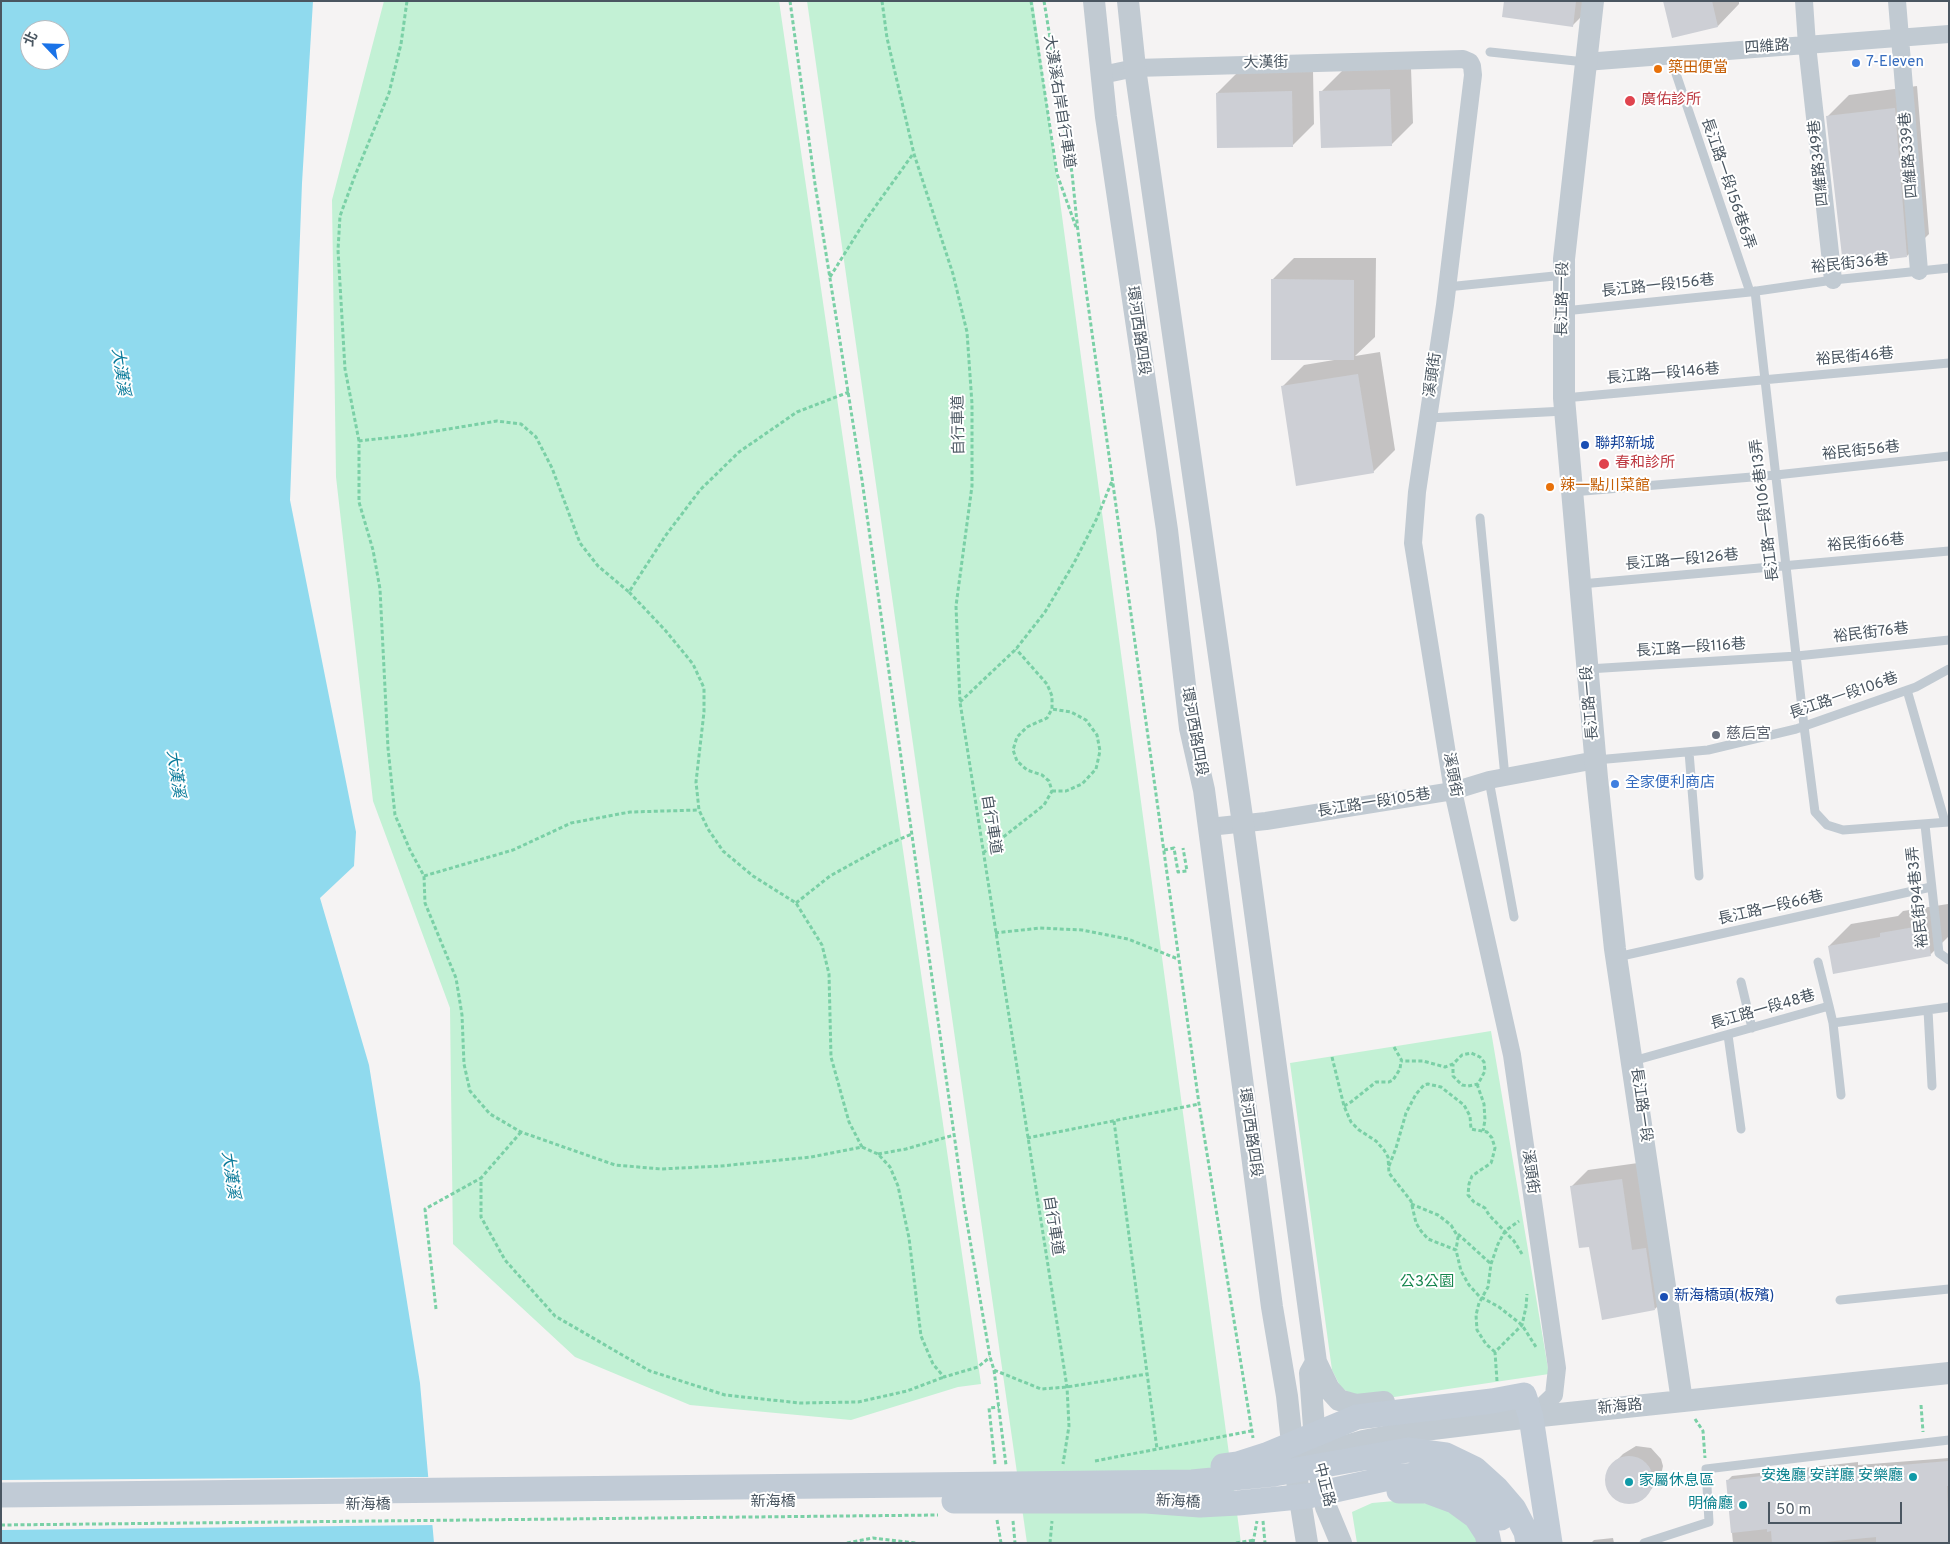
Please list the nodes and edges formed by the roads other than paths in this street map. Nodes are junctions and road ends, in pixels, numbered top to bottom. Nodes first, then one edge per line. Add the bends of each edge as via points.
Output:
1 (1094, 1) edge
2 (1128, 1) edge
3 (1593, 1) edge
4 (1804, 1) edge
5 (1897, 1) edge
6 (1949, 34) edge
7 (1900, 38) junction
8 (1807, 45) junction
9 (1490, 52) dead end
10 (1670, 56) junction
11 (1585, 62) junction
12 (1135, 68) junction
13 (1102, 75) junction
14 (1467, 120) joint
15 (1949, 268) edge
16 (1919, 271) junction
17 (1564, 275) junction
18 (1833, 280) junction
19 (1447, 287) junction
20 (1752, 291) junction
21 (1564, 311) junction
22 (1949, 363) edge
23 (1764, 380) junction
24 (1564, 404) junction
25 (1428, 418) junction
26 (1949, 456) edge
27 (1776, 475) junction
28 (1572, 492) junction
29 (1480, 518) dead end
30 (1949, 551) edge
31 (1786, 565) junction
32 (1580, 584) junction
33 (1949, 640) edge
34 (1797, 656) junction
35 (1588, 669) junction
36 (1949, 669) edge
37 (1907, 690) junction
38 (1804, 726) junction
39 (1689, 752) junction
40 (1596, 760) junction
41 (1497, 778) junction
42 (1453, 791) junction
43 (1947, 822) edge
44 (1243, 824) junction
45 (1925, 825) junction
46 (1208, 827) junction
47 (1699, 876) dead end
48 (1931, 887) junction
49 (1514, 917) dead end
50 (1616, 957) junction
51 (1949, 960) edge
52 (1818, 962) dead end
53 (1741, 982) dead end
54 (1828, 1006) junction
55 (1949, 1007) edge
56 (1928, 1010) junction
57 (1833, 1023) junction
58 (1752, 1028) junction
59 (1728, 1035) junction
60 (1633, 1061) junction
61 (1932, 1086) dead end
62 (1841, 1095) dead end
63 (1741, 1129) dead end
64 (1949, 1289) edge
65 (1840, 1300) dead end
66 (1316, 1362) junction
67 (1949, 1373) edge
68 (1682, 1401) junction
69 (1528, 1406) junction
70 (1949, 1440) edge
71 (1316, 1455) junction
72 (1294, 1462) junction
73 (1143, 1481) junction
74 (1, 1495) edge
75 (1326, 1507) junction
76 (1, 1509) edge
77 (1307, 1543) edge
78 (1341, 1543) edge
79 (1489, 1543) edge
80 (1512, 1543) edge
81 (1528, 1543) edge
82 (1550, 1543) edge
83 (1644, 1543) edge

1 - 13 street, 環河西路四段
2 - 12 street
3 - 11 street, 長江路一段
4 - 8 street, 四維路349巷
5 - 7 street, 四維路339巷
6 - 7 street, 四維路
7 - 8 street, 四維路
7 - 16 street, 四維路339巷
8 - 10 street, 四維路
8 - 18 street, 四維路349巷
9 - 11 lane
10 - 11 street, 四維路
10 - 20 lane, 長江路一段156巷6弄
11 - 17 street, 長江路一段
12 - 13 street, 大漢街
12 - 14 street, 大漢街 via 1463,59 1470,62 1473,76
12 - 44 street
13 - 46 street, 環河西路四段 via 1166,530 1190,728 1204,790
14 - 19 street, 溪頭街
15 - 16 lane, 裕民街36巷
16 - 18 lane, 裕民街36巷
17 - 19 lane
17 - 21 street, 長江路一段
18 - 20 lane, 裕民街36巷
19 - 25 street, 溪頭街
20 - 21 lane, 長江路一段156巷
20 - 23 lane, 長江路一段106巷13弄
21 - 24 street, 長江路一段
22 - 23 lane, 裕民街46巷
23 - 24 lane, 長江路一段146巷
23 - 27 lane, 長江路一段106巷13弄
24 - 25 lane, 長江路一段146巷
24 - 28 street, 長江路一段
25 - 42 street, 溪頭街 via 1417,492 1414,543
26 - 27 lane, 裕民街56巷
27 - 28 lane, 裕民街56巷
27 - 31 lane, 長江路一段106巷13弄
28 - 32 street, 長江路一段
29 - 41 lane
30 - 31 lane, 裕民街66巷
31 - 32 lane, 長江路一段126巷
31 - 34 lane, 長江路一段106巷13弄
32 - 35 street, 長江路一段
33 - 34 lane, 裕民街76巷
34 - 35 lane, 長江路一段116巷
34 - 38 lane, 長江路一段106巷13弄
35 - 40 street, 長江路一段
36 - 37 lane, 長江路一段106巷
37 - 38 lane, 長江路一段106巷
37 - 43 lane
38 - 39 lane, 長江路一段106巷
38 - 45 lane, 長江路一段106巷13弄 via 1815,812 1827,825 1843,830
39 - 40 lane, 長江路一段106巷
39 - 47 lane
40 - 41 street, 長江路一段105巷
40 - 50 street, 長江路一段
41 - 42 street, 長江路一段105巷
41 - 49 lane
42 - 44 street, 長江路一段105巷
42 - 69 street, 溪頭街 via 1512,1055 1558,1368 1554,1395
43 - 45 lane, 長江路一段106巷13弄
44 - 46 street, 長江路一段105巷
44 - 66 street
45 - 48 lane, 裕民街94巷3弄
46 - 72 street, 環河西路四段
48 - 50 lane, 長江路一段66巷
48 - 51 lane, 裕民街94巷3弄 via 1939,953
50 - 60 street, 長江路一段
52 - 54 lane
53 - 58 lane
54 - 57 lane, 長江路一段48巷
54 - 58 lane, 長江路一段48巷
55 - 56 lane
56 - 57 lane
56 - 61 lane
57 - 62 lane, 長江路一段48巷
58 - 59 lane, 長江路一段48巷
59 - 60 lane, 長江路一段48巷
59 - 63 lane
60 - 68 street, 長江路一段
64 - 65 lane
66 - 69 street via 1329,1389 1339,1400 1356,1405 1508,1386
66 - 71 street via 1310,1373
67 - 68 street, 新海路
68 - 69 street, 新海路
69 - 71 street, 新海路 via 1363,1441
69 - 73 main road via 1494,1391 1357,1417 1238,1464
69 - 82 main road
70 - 83 lane via 1706,1469 1709,1522
71 - 72 street, 新海路
71 - 75 street, 中正路
72 - 77 street, 環河西路四段
73 - 74 main road, 新海橋
73 - 81 main road, 新海橋 via 1233,1479 1408,1450 1446,1455 1475,1469 1496,1488 1514,1509
75 - 78 street, 中正路
75 - 79 main road via 1397,1492 1427,1491 1454,1501 1476,1517
76 - 80 main road, 新海橋 via 1052,1501 1146,1501 1200,1505 1308,1496 1389,1478 1424,1474 1455,1482 1479,1495 1503,1522

